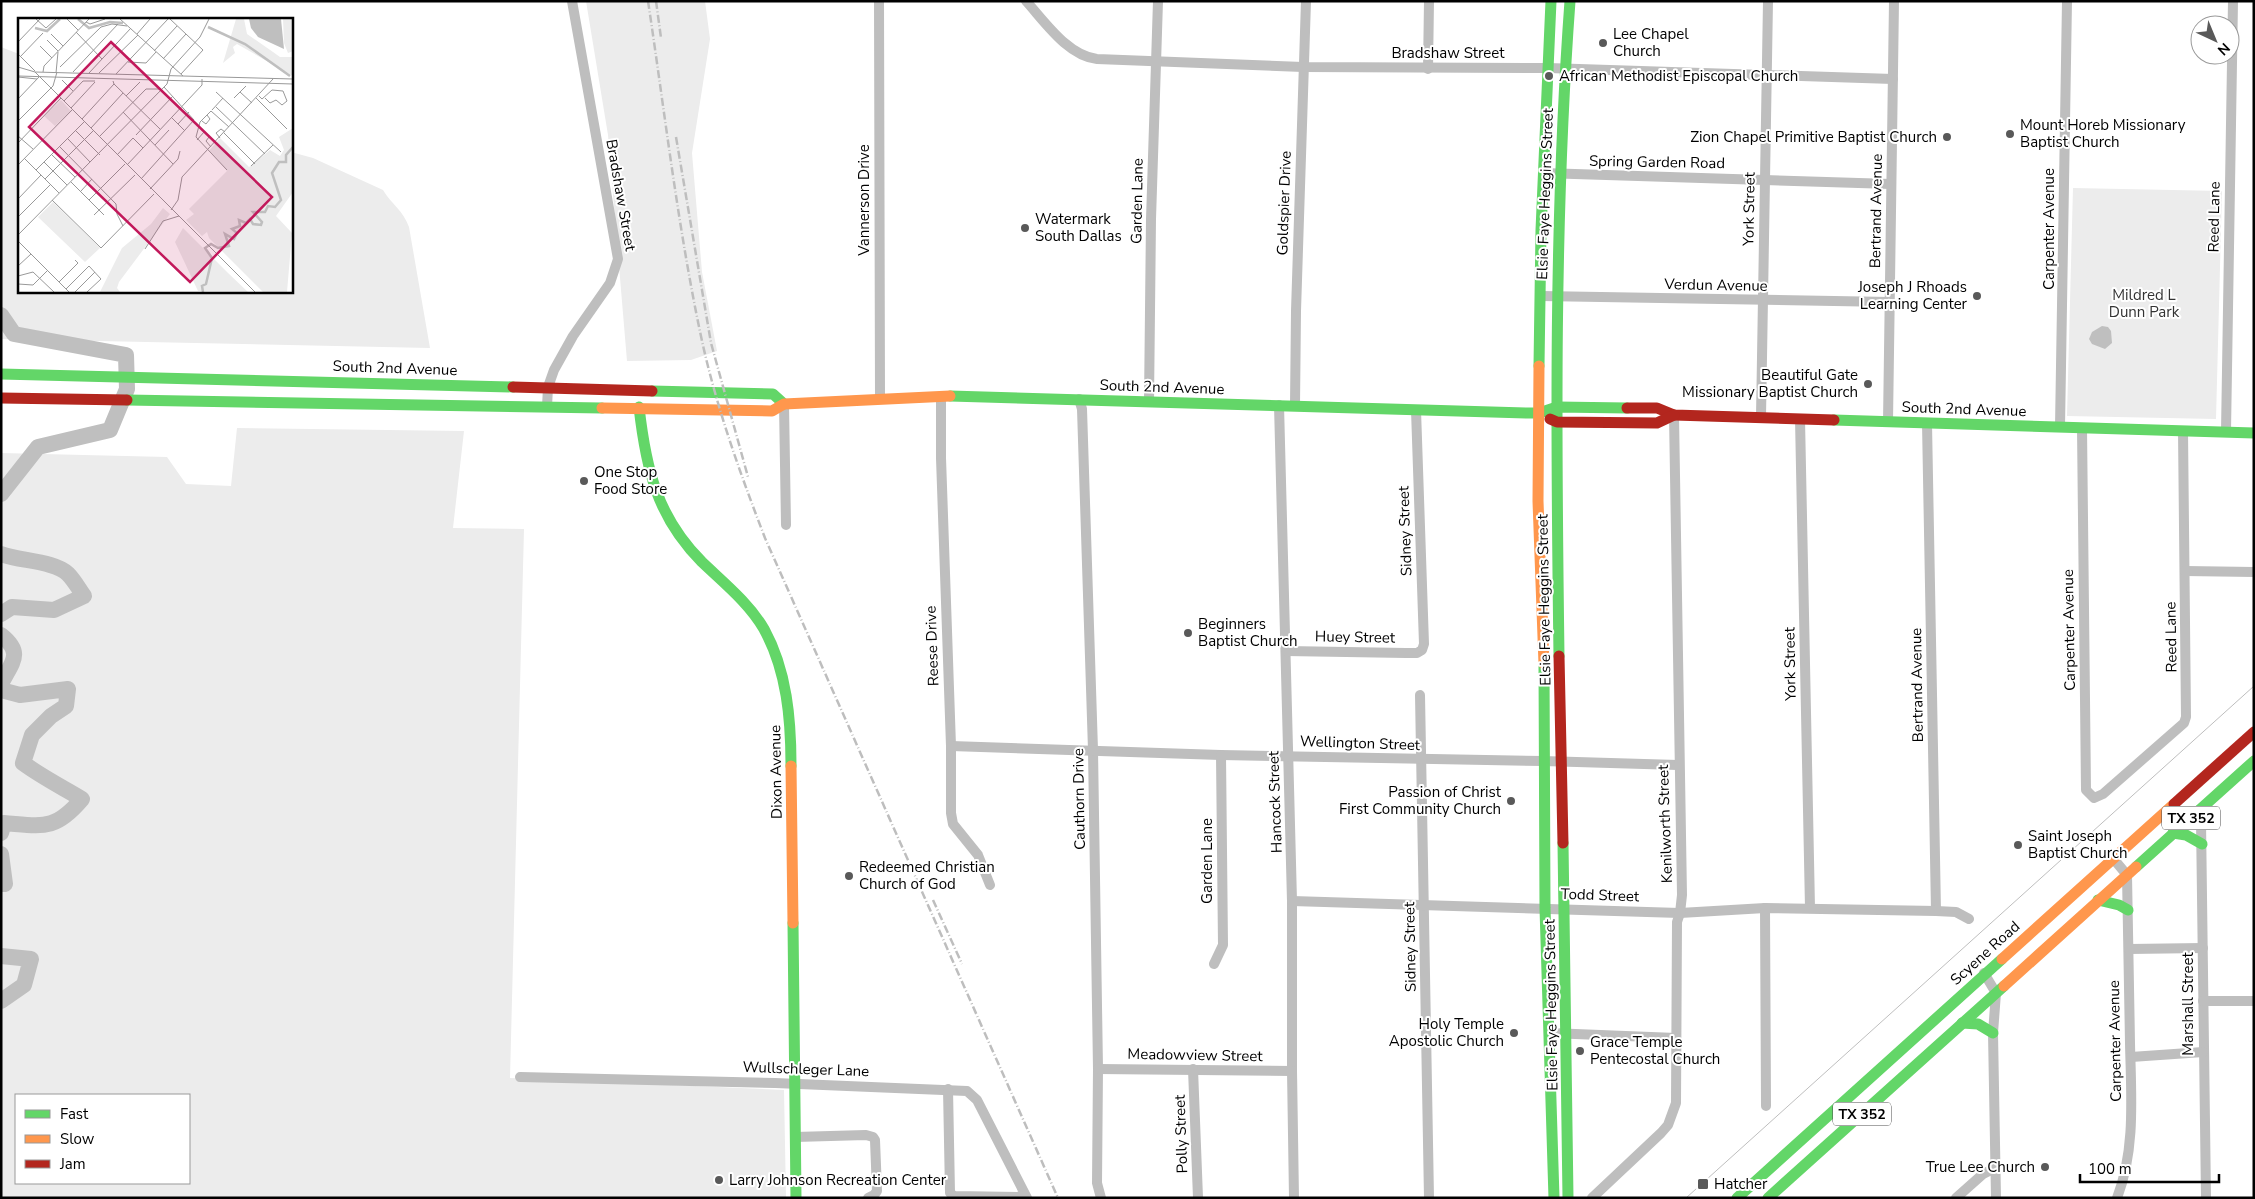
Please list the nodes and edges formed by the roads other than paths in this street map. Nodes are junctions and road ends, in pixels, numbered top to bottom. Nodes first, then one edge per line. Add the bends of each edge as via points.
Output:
1 (572, 1) edge
2 (879, 1) edge
3 (1026, 1) edge
4 (1158, 1) edge
5 (1306, 1) edge
6 (1429, 1) edge
7 (1551, 1) edge
8 (1570, 1) edge
9 (1768, 1) edge
10 (1894, 1) edge
11 (2067, 1) edge
12 (2233, 1) edge
13 (1156, 60) junction
14 (1303, 67) junction
15 (1548, 68) junction
16 (1428, 69) junction
17 (1564, 69) junction
18 (1767, 77) junction
19 (1892, 79) junction
20 (1543, 173) junction
21 (1558, 174) junction
22 (1765, 180) junction
23 (1891, 184) junction
24 (1541, 296) junction
25 (1556, 296) junction
26 (1762, 301) junction
27 (1890, 302) junction
28 (1, 374) edge
29 (217, 378) junction
30 (548, 388) junction
31 (639, 391) junction
32 (941, 396) junction
33 (1, 398) edge
34 (880, 398) junction
35 (1079, 399) junction
36 (216, 402) junction
37 (1149, 402) junction
38 (784, 404) junction
39 (1279, 405) junction
40 (1295, 405) junction
41 (547, 407) junction
42 (640, 407) junction
43 (1557, 407) junction
44 (1416, 410) junction
45 (1539, 413) junction
46 (1674, 415) junction
47 (1761, 417) junction
48 (1800, 419) junction
49 (1557, 422) junction
50 (1888, 422) junction
51 (1927, 423) junction
52 (2060, 427) junction
53 (2082, 428) junction
54 (2183, 431) junction
55 (2226, 432) junction
56 (2254, 433) edge
57 (1557, 500) junction
58 (1538, 501) junction
59 (786, 525) dead end
60 (2185, 571) junction
61 (2254, 572) edge
62 (1422, 650) joint
63 (1286, 651) junction
64 (1420, 695) dead end
65 (2254, 732) edge
66 (951, 746) junction
67 (1093, 750) junction
68 (1221, 755) junction
69 (1288, 755) junction
70 (1421, 760) junction
71 (1543, 761) junction
72 (2254, 761) edge
73 (1561, 763) junction
74 (1678, 765) junction
75 (2094, 798) joint
76 (2199, 810) junction
77 (2173, 833) junction
78 (2202, 844) junction
79 (2112, 857) junction
80 (2127, 875) junction
81 (990, 885) dead end
82 (2098, 900) junction
83 (1292, 901) junction
84 (1424, 904) junction
85 (1545, 908) junction
86 (1765, 908) junction
87 (1810, 908) junction
88 (1564, 909) junction
89 (2128, 910) junction
90 (1936, 911) junction
91 (1680, 913) junction
92 (1969, 919) dead end
93 (2203, 948) junction
94 (2129, 949) junction
95 (1214, 964) dead end
96 (1984, 973) junction
97 (1996, 993) junction
98 (2203, 1001) junction
99 (2254, 1001) edge
100 (1962, 1023) junction
101 (1550, 1033) junction
102 (1993, 1033) junction
103 (1567, 1034) junction
104 (1676, 1038) junction
105 (2203, 1052) junction
106 (2131, 1057) junction
107 (1098, 1069) junction
108 (1193, 1070) junction
109 (1292, 1072) junction
110 (520, 1076) dead end
111 (794, 1084) junction
112 (948, 1089) junction
113 (1766, 1106) dead end
114 (795, 1137) junction
115 (1788, 1152) junction
116 (1995, 1168) junction
117 (1778, 1189) junction
118 (1027, 1197) edge
119 (796, 1198) edge
120 (868, 1198) edge
121 (1101, 1198) edge
122 (1198, 1198) edge
123 (1294, 1198) edge
124 (1428, 1198) edge
125 (1554, 1198) edge
126 (1568, 1198) edge
127 (1592, 1198) edge
128 (1737, 1198) edge
129 (1768, 1198) edge
130 (1956, 1198) edge
131 (1996, 1198) edge
132 (2117, 1198) edge
133 (2206, 1198) edge

1 - 30 street, Bradshaw Street via 618,258 610,283 573,336
2 - 34 street, Vannerson Drive
3 - 13 street, Bradshaw Street via 1069,46 1086,58
4 - 13 street, Garden Lane
5 - 14 street, Goldspier Drive
6 - 16 street
7 - 15 main road, Elsie Faye Heggins Street
8 - 17 main road, Elsie Faye Heggins Street
9 - 18 street, York Street
10 - 19 street, Bertrand Avenue
11 - 52 street, Carpenter Avenue
12 - 55 street, Reed Lane
13 - 14 street, Bradshaw Street
13 - 37 street, Garden Lane
14 - 16 street, Bradshaw Street
14 - 40 street, Goldspier Drive
15 - 16 street, Bradshaw Street
15 - 17 street, Bradshaw Street
15 - 20 main road, Elsie Faye Heggins Street
17 - 18 street, Bradshaw Street
17 - 21 main road, Elsie Faye Heggins Street
18 - 19 street, Bradshaw Street
18 - 22 street, York Street
19 - 23 street, Bertrand Avenue
20 - 21 street, Spring Garden Road
20 - 24 main road, Elsie Faye Heggins Street
21 - 22 street, Spring Garden Road
21 - 25 main road, Elsie Faye Heggins Street
22 - 23 street, Spring Garden Road
22 - 26 street, York Street
23 - 27 street, Bertrand Avenue
24 - 25 street, Verdun Avenue
24 - 45 main road, Elsie Faye Heggins Street
25 - 26 street, Verdun Avenue
25 - 43 main road, Elsie Faye Heggins Street
26 - 27 street, Verdun Avenue
26 - 47 street, York Street
27 - 50 street, Bertrand Avenue
28 - 29 main road, South 2nd Avenue
29 - 30 main road, South 2nd Avenue
29 - 36 main road
30 - 31 main road, South 2nd Avenue
30 - 41 street, Bradshaw Street
31 - 38 main road, South 2nd Avenue via 774,394
31 - 42 street, Dixon Avenue
32 - 34 main road, South 2nd Avenue
32 - 35 main road, South 2nd Avenue
32 - 66 street, Reese Drive
33 - 36 main road, South 2nd Avenue
34 - 38 main road, South 2nd Avenue
35 - 37 main road, South 2nd Avenue
35 - 67 street, Cauthorn Drive via 1082,410
36 - 41 main road, South 2nd Avenue
37 - 39 main road, South 2nd Avenue
38 - 42 main road, South 2nd Avenue via 772,411
38 - 59 street
39 - 40 main road, South 2nd Avenue
39 - 63 street, Hancock Street
40 - 44 main road, South 2nd Avenue
41 - 42 main road, South 2nd Avenue
42 - 111 main road, Dixon Avenue via 644,452 666,516 684,544 755,614 770,638 786,686 792,748
43 - 45 main road, South 2nd Avenue
43 - 46 main road, South 2nd Avenue via 1657,408
43 - 49 main road, Elsie Faye Heggins Street
44 - 45 main road, South 2nd Avenue
44 - 62 street, Sidney Street
45 - 49 main road, South 2nd Avenue
45 - 58 main road, Elsie Faye Heggins Street
46 - 47 main road, South 2nd Avenue
46 - 49 main road, South 2nd Avenue via 1657,423
46 - 74 street, Kenilworth Street
47 - 48 main road, South 2nd Avenue
48 - 50 main road, South 2nd Avenue
48 - 87 street, York Street
49 - 57 main road, Elsie Faye Heggins Street
50 - 51 main road, South 2nd Avenue
51 - 52 main road, South 2nd Avenue
51 - 90 street, Bertrand Avenue
52 - 53 main road, South 2nd Avenue
53 - 54 main road, South 2nd Avenue
53 - 75 street, Carpenter Avenue via 2086,790
54 - 55 main road, South 2nd Avenue
54 - 60 street, Reed Lane
55 - 56 main road, South 2nd Avenue
57 - 58 main road
57 - 73 main road, Elsie Faye Heggins Street
58 - 71 main road, Elsie Faye Heggins Street via 1544,665
60 - 61 street
60 - 75 street, Reed Lane via 2184,723 2103,794
62 - 63 street, Huey Street via 1417,653
63 - 69 street, Hancock Street
64 - 70 street, Sidney Street
65 - 79 main road, Scyene Road / TX 352
66 - 67 street, Wellington Street
66 - 81 street, Reese Drive via 951,813 954,824 978,855
67 - 68 street, Wellington Street
67 - 107 street, Cauthorn Drive
68 - 69 street, Wellington Street
68 - 95 street, Garden Lane via 1222,945
69 - 70 street, Wellington Street
69 - 83 street, Hancock Street
70 - 71 street, Wellington Street
70 - 84 street, Sidney Street
71 - 73 street, Wellington Street
71 - 85 main road, Elsie Faye Heggins Street
72 - 76 main road, TX 352
73 - 74 street, Wellington Street
73 - 88 main road, Elsie Faye Heggins Street
74 - 91 street, Kenilworth Street
76 - 77 main road, TX 352
76 - 78 street, Marshall Street
77 - 78 main road via 2186,835
77 - 80 main road, TX 352
78 - 93 street, Marshall Street
79 - 80 street
79 - 96 main road, Scyene Road / TX 352
80 - 82 main road, TX 352
80 - 89 street, Carpenter Avenue
82 - 89 main road
82 - 97 main road, TX 352
83 - 84 street, Todd Street
83 - 109 street, Hancock Street
84 - 85 street, Todd Street
84 - 124 street, Sidney Street
85 - 88 street, Todd Street
85 - 101 main road, Elsie Faye Heggins Street
86 - 87 street, Todd Street
86 - 91 street, Todd Street
86 - 113 street
87 - 90 street, Todd Street
88 - 91 street, Todd Street
88 - 103 main road, Elsie Faye Heggins Street
89 - 94 street, Carpenter Avenue
90 - 92 street via 1956,912
91 - 104 street, Kenilworth Street via 1676,922
93 - 94 street
93 - 98 street, Marshall Street
94 - 106 street, Carpenter Avenue
96 - 97 street
96 - 115 main road, Scyene Road / TX 352
97 - 100 main road, TX 352
97 - 102 street
98 - 99 street
98 - 105 street, Marshall Street
100 - 102 main road via 1978,1024
100 - 117 main road, TX 352
101 - 103 street
101 - 125 main road, Elsie Faye Heggins Street
102 - 116 street
103 - 104 street
103 - 126 main road, Elsie Faye Heggins Street
104 - 127 street, Kenilworth Street via 1676,1103 1668,1125
105 - 106 street
105 - 133 street, Marshall Street
106 - 132 street, Carpenter Avenue via 2131,1135 2127,1166
107 - 108 street, Meadowview Street
107 - 121 street, Cauthorn Drive via 1097,1183
108 - 109 street, Meadowview Street
108 - 122 street, Polly Street
109 - 123 street, Hancock Street
110 - 111 street, Wullschleger Lane
111 - 112 street, Wullschleger Lane
111 - 114 main road, Dixon Avenue
112 - 118 street, Wullschleger Lane via 967,1091 977,1100
112 - 118 street via 950,1193 954,1196
114 - 119 main road, Dixon Avenue
114 - 120 street via 873,1137 877,1191
115 - 117 main road via 1776,1174 1774,1182
115 - 128 main road, Scyene Road / TX 352
116 - 130 street via 1983,1174
116 - 131 street
117 - 129 main road, TX 352

